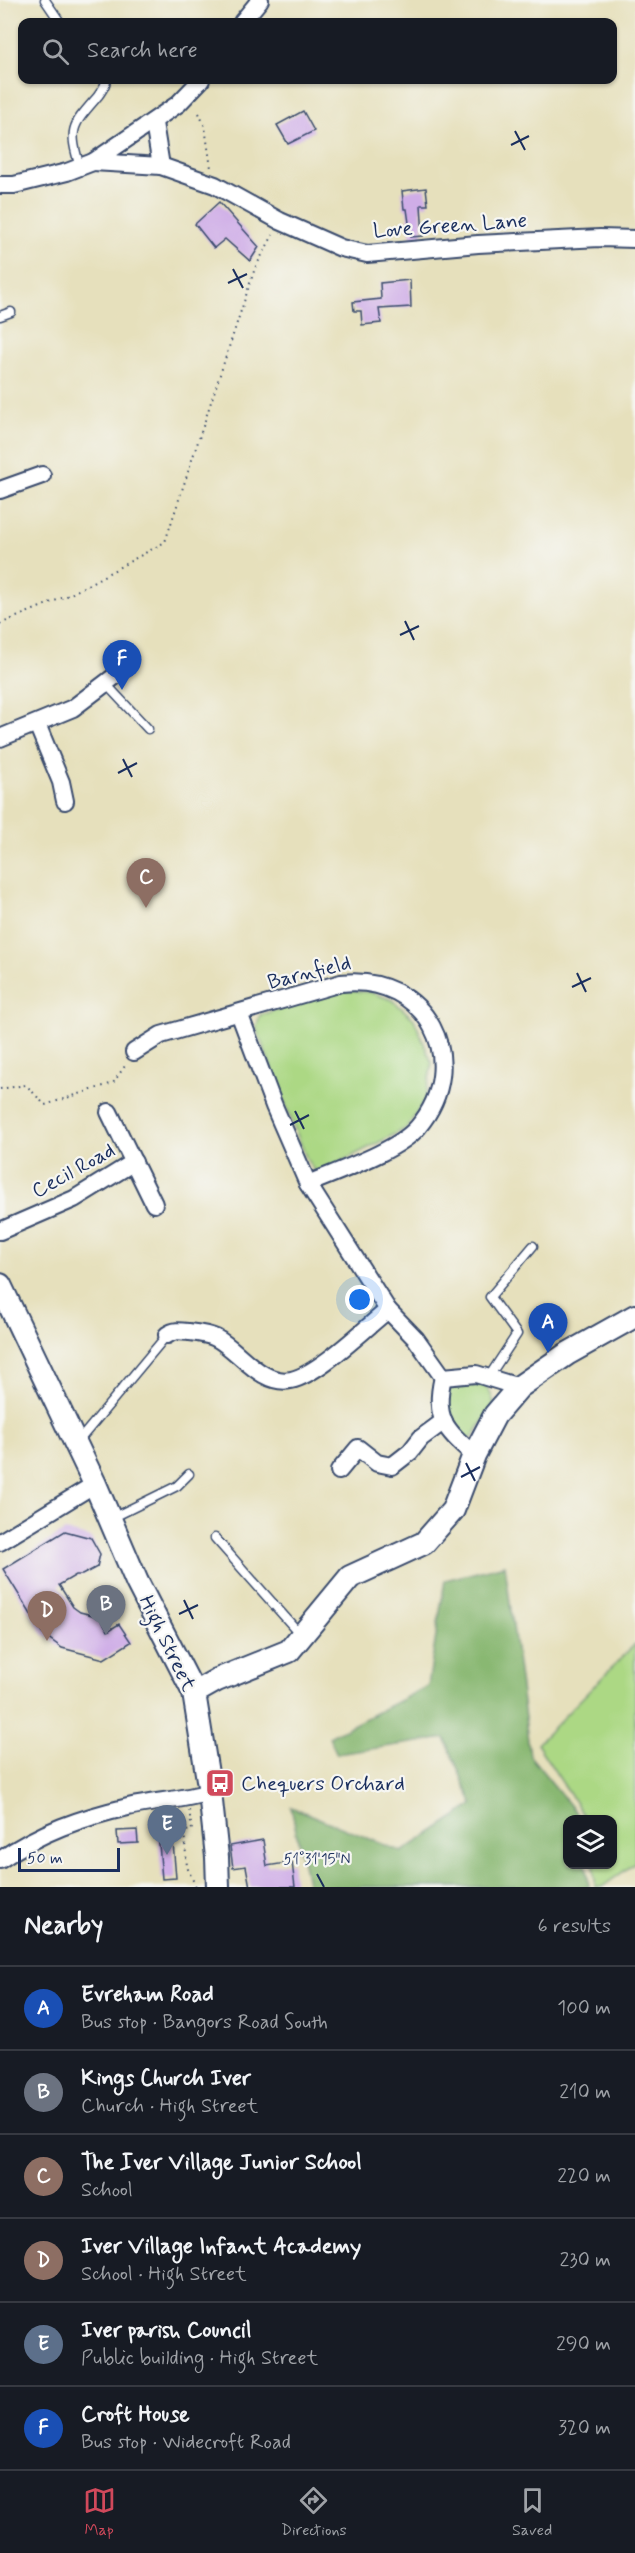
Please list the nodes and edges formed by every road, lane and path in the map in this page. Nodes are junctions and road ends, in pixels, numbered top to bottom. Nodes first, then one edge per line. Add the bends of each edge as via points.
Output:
1 (45, 0) edge
2 (260, 0) edge
3 (57, 18) edge
4 (245, 18) edge
5 (105, 84) edge
6 (197, 84) edge
7 (199, 113) dead end
8 (153, 123) junction
9 (87, 164) junction
10 (161, 166) junction
11 (0, 185) edge
12 (215, 185) junction
13 (280, 221) junction
14 (635, 239) edge
15 (11, 312) dead end
16 (0, 316) edge
17 (42, 475) dead end
18 (0, 490) edge
19 (0, 624) edge
20 (123, 670) dead end
21 (106, 684) junction
22 (37, 724) junction
23 (148, 729) dead end
24 (0, 738) edge
25 (65, 801) dead end
26 (239, 1013) junction
27 (134, 1052) dead end
28 (123, 1071) dead end
29 (0, 1089) edge
30 (109, 1112) dead end
31 (134, 1162) junction
32 (308, 1184) junction
33 (154, 1204) dead end
34 (0, 1231) edge
35 (533, 1246) dead end
36 (0, 1285) edge
37 (388, 1310) junction
38 (635, 1316) edge
39 (167, 1335) joint
40 (443, 1377) junction
41 (488, 1378) junction
42 (519, 1387) junction
43 (444, 1421) junction
44 (76, 1444) junction
45 (474, 1455) junction
46 (339, 1471) dead end
47 (189, 1474) dead end
48 (95, 1484) junction
49 (110, 1520) junction
50 (215, 1538) dead end
51 (0, 1542) edge
52 (302, 1635) junction
53 (194, 1693) junction
54 (210, 1792) junction
55 (187, 1799) junction
56 (0, 1860) edge
57 (196, 1887) edge
58 (218, 1887) edge

1 - 3 lane
2 - 4 street
5 - 9 lane via 74,124 73,144
6 - 8 street
7 - 12 path via 205,126
8 - 9 street
8 - 10 street
9 - 10 street, Love Green Lane
9 - 11 street
10 - 12 street, Love Green Lane
12 - 13 street, Love Green Lane
13 - 14 street, Love Green Lane via 341,248 367,254 478,244
13 - 19 path via 255,268 165,542 69,595
15 - 16 lane
17 - 18 street
20 - 21 street
21 - 22 street via 73,708
21 - 23 lane
22 - 24 street
22 - 25 street
26 - 27 street, Barnfield via 161,1035
26 - 32 street
26 - 32 street, Barnfield via 341,983 368,981 406,996 430,1022 440,1044 443,1062 437,1095 417,1128 377,1154
28 - 29 path via 113,1083 45,1106 26,1085
30 - 31 street
31 - 33 street
31 - 34 street, Cecil Road via 74,1199
32 - 37 street
35 - 41 lane via 490,1297 518,1334
36 - 44 main road, High Street
37 - 39 street via 329,1358 287,1380 262,1372 216,1338 183,1331
37 - 40 street
38 - 42 main road via 567,1354
39 - 44 lane
40 - 41 street via 476,1374
40 - 43 street via 440,1414
41 - 42 street
42 - 45 main road via 495,1415
43 - 45 street via 449,1433
43 - 46 street via 392,1466 377,1463 358,1448
44 - 48 main road, High Street
45 - 52 main road via 453,1510 424,1543 350,1577
47 - 49 lane via 177,1486
48 - 49 main road, High Street
48 - 51 street
49 - 53 main road, High Street
50 - 52 lane
52 - 53 main road via 289,1651
53 - 54 main road, High Street
54 - 55 street
54 - 58 main road, High Street
55 - 56 street via 129,1807 56,1827
55 - 57 path via 192,1830 184,1831 187,1866

